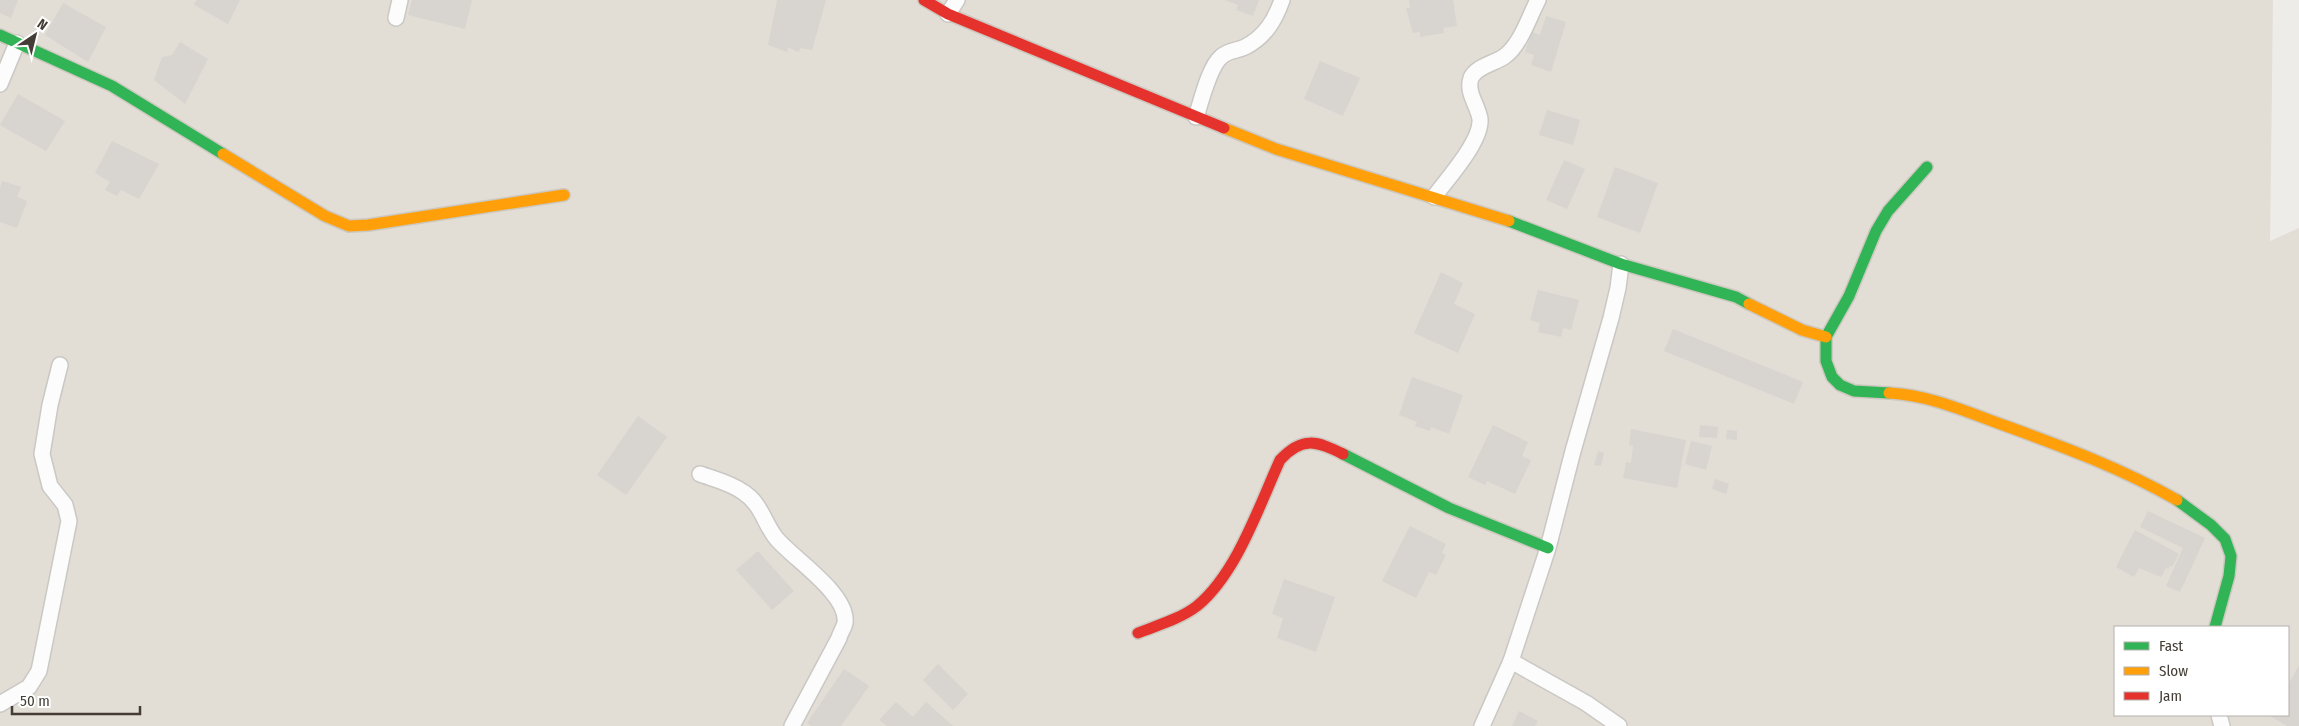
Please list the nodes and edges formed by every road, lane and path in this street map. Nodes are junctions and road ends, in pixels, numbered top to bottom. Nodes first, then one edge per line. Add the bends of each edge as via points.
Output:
1 (400, 0) edge
2 (924, 0) edge
3 (957, 0) edge
4 (1282, 0) edge
5 (1538, 0) edge
6 (948, 14) junction
7 (396, 18) dead end
8 (0, 35) edge
9 (17, 43) junction
10 (0, 84) edge
11 (1196, 117) junction
12 (1927, 167) dead end
13 (564, 195) dead end
14 (1434, 196) junction
15 (1621, 264) junction
16 (1826, 337) junction
17 (60, 365) dead end
18 (700, 474) dead end
19 (1548, 548) junction
20 (2215, 626) edge
21 (1138, 633) dead end
22 (1511, 661) junction
23 (0, 704) edge
24 (792, 726) edge
25 (1482, 726) edge
26 (1619, 726) edge

1 - 7 street
2 - 6 street
3 - 6 street
4 - 11 street via 1274,21 1260,36 1219,58
5 - 14 street via 1507,55 1478,70 1472,77 1470,86 1480,119 1478,131
6 - 11 street
8 - 9 street
9 - 10 street
9 - 13 street via 137,100 257,176 325,216 350,226 368,226
11 - 14 street via 1276,150
12 - 16 street via 1888,211 1876,231 1849,296
14 - 15 street via 1539,231
15 - 16 street via 1736,298 1802,330
15 - 19 street via 1611,318
16 - 20 street via 1826,361 1832,377 1840,385 1854,391 1913,394 1941,402 2060,446 2150,484 2185,504 2225,539 2231,556
17 - 23 street via 42,454 50,486 65,505 69,521 39,671 29,687
18 - 24 street via 742,491 753,500 775,536 816,573 844,614 845,623 839,638
19 - 21 street via 1449,508 1323,444 1309,441 1296,444 1280,460 1236,554 1199,606 1179,618
19 - 22 street
22 - 25 street
22 - 26 street via 1586,703

